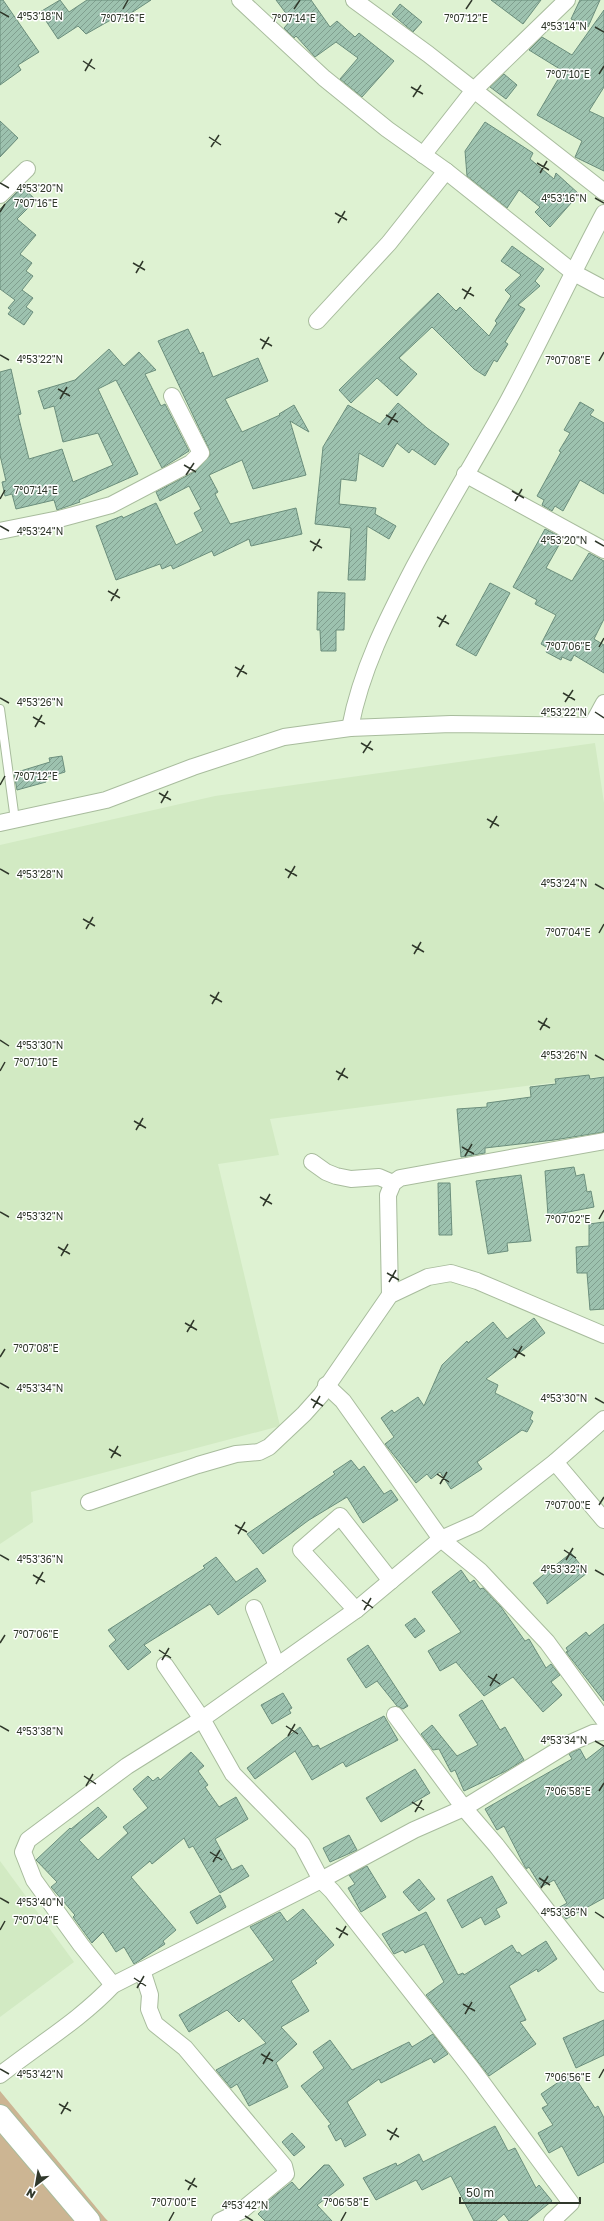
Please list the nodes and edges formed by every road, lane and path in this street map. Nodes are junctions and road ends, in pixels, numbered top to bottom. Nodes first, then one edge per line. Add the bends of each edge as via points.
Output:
1 (240, 0) edge
2 (354, 0) edge
3 (567, 0) edge
4 (474, 90) junction
5 (423, 155) junction
6 (27, 169) dead end
7 (446, 171) junction
8 (604, 192) edge
9 (0, 195) edge
10 (604, 214) edge
11 (574, 273) junction
12 (604, 289) edge
13 (317, 321) dead end
14 (172, 396) dead end
15 (465, 474) junction
16 (0, 531) edge
17 (604, 550) edge
18 (604, 703) edge
19 (0, 709) edge
20 (598, 725) edge
21 (350, 728) junction
22 (8, 821) edge
23 (604, 1141) edge
24 (312, 1162) dead end
25 (392, 1183) junction
26 (390, 1295) junction
27 (604, 1335) edge
28 (326, 1385) junction
29 (604, 1419) edge
30 (555, 1462) junction
31 (89, 1502) dead end
32 (604, 1520) edge
33 (441, 1539) junction
34 (391, 1581) junction
35 (254, 1608) dead end
36 (356, 1610) junction
37 (165, 1665) dead end
38 (277, 1666) junction
39 (395, 1715) dead end
40 (202, 1719) junction
41 (604, 1720) edge
42 (604, 1732) edge
43 (464, 1808) junction
44 (321, 1880) junction
45 (142, 1970) junction
46 (604, 1984) edge
47 (113, 1985) junction
48 (0, 2075) edge
49 (0, 2116) edge
50 (243, 2216) edge
51 (90, 2221) edge
52 (220, 2221) edge
53 (552, 2221) edge

1 - 5 street via 324,78
2 - 4 street
3 - 4 street
4 - 5 street
4 - 8 street
5 - 7 street
6 - 9 street
7 - 11 street
7 - 13 street via 389,243
10 - 11 street
11 - 12 street
11 - 15 street via 508,401
14 - 16 street via 201,453 191,463 111,505 59,520
15 - 17 street
15 - 21 street via 383,628 354,704
18 - 20 street
19 - 22 lane
20 - 21 street via 451,724
21 - 22 street via 284,737 193,767 106,800
23 - 25 street via 400,1178
24 - 25 street via 336,1176 379,1177
25 - 26 street via 388,1202
26 - 27 street via 428,1277 451,1273 477,1281
26 - 28 street
28 - 31 street via 321,1395 304,1414 280,1438 259,1452 213,1460
28 - 33 street via 343,1401
29 - 30 street
30 - 32 street
30 - 33 street via 477,1524
33 - 34 street
33 - 41 street via 480,1571 547,1642
34 - 36 street
34 - 36 street via 340,1516 301,1550
35 - 38 street
36 - 38 street
37 - 40 street
38 - 40 street
39 - 43 street
40 - 44 street via 234,1774 302,1844
40 - 47 street via 127,1766 28,1840 23,1852 34,1880
42 - 43 street via 592,1733 568,1744
43 - 44 street via 414,1830
43 - 46 street via 496,1845
44 - 45 street
44 - 53 street via 472,2069 571,2203
45 - 47 street
45 - 50 street via 150,1995 149,2009 155,2024 185,2048 284,2166 286,2174
47 - 48 street via 92,2006
49 - 51 street
50 - 52 street

